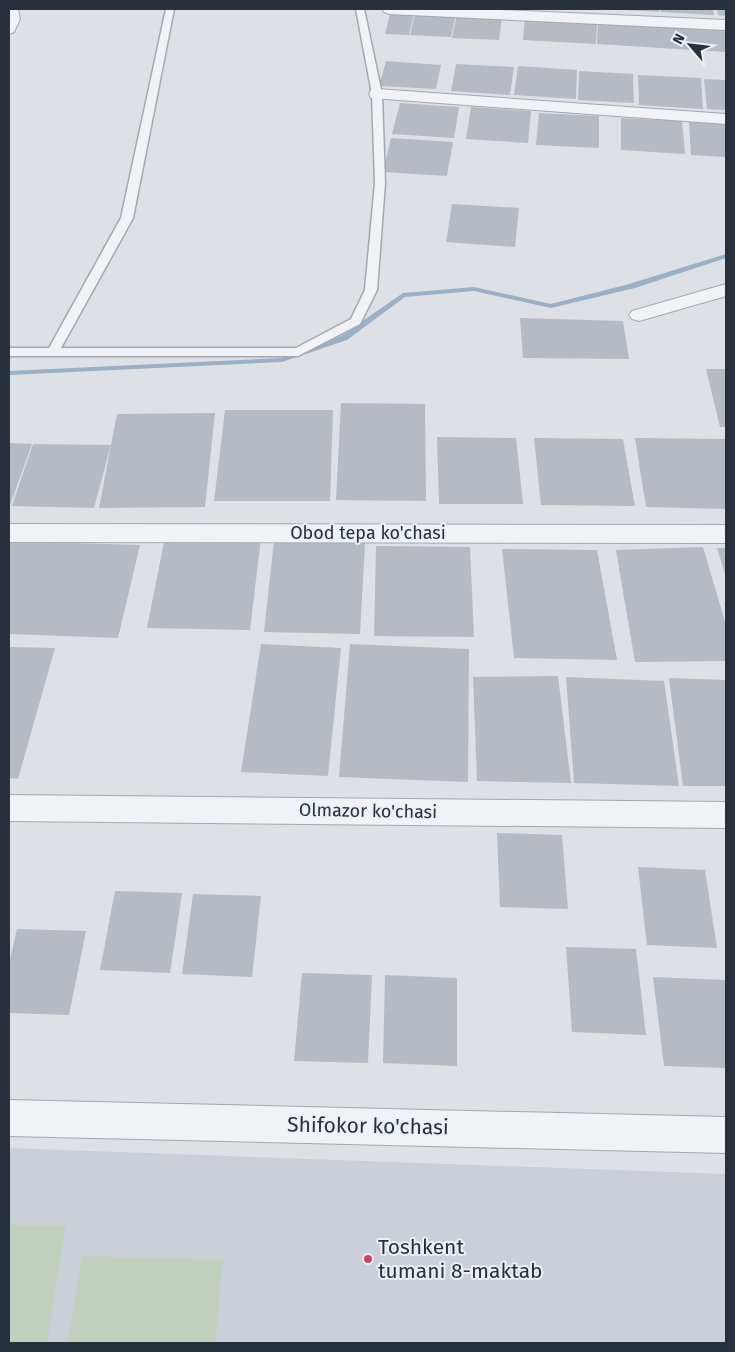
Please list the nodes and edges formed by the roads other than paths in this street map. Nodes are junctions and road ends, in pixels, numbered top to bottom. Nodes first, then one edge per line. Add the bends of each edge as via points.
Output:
1 (11, 9) edge
2 (170, 9) edge
3 (360, 9) edge
4 (389, 9) edge
5 (726, 25) edge
6 (9, 29) edge
7 (377, 94) junction
8 (726, 119) edge
9 (726, 290) edge
10 (639, 315) dead end
11 (9, 352) edge
12 (53, 352) junction
13 (9, 533) edge
14 (726, 534) edge
15 (9, 808) edge
16 (726, 815) edge
17 (9, 1118) edge
18 (726, 1135) edge

1 - 6 street
2 - 12 lane via 127,218
3 - 7 lane
4 - 5 street
7 - 8 street
7 - 12 lane via 380,183 371,290 356,321 298,352
9 - 10 street
11 - 12 lane
13 - 14 street, Obod tepa ko'chasi
15 - 16 street, Olmazor ko'chasi
17 - 18 street, Shifokor ko'chasi

